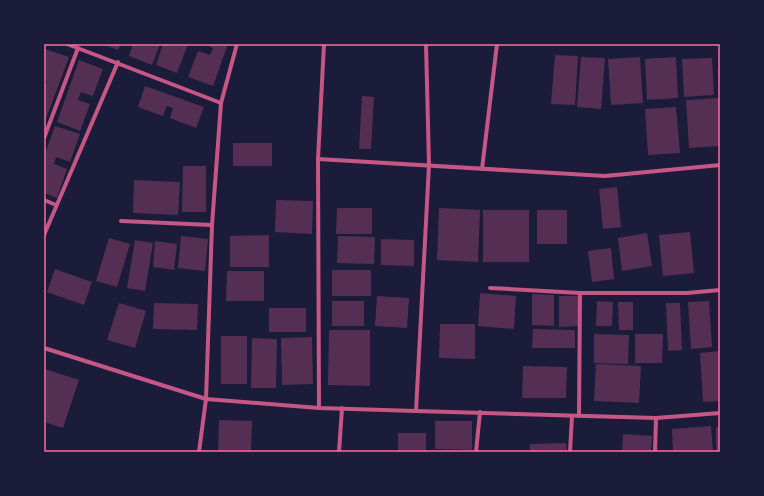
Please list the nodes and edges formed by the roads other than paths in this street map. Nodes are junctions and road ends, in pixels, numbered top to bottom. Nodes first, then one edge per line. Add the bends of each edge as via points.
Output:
1 (67, 44) edge
2 (237, 44) edge
3 (324, 44) edge
4 (426, 44) edge
5 (497, 44) edge
6 (78, 48) junction
7 (118, 62) junction
8 (221, 103) junction
9 (44, 138) edge
10 (318, 159) junction
11 (429, 165) junction
12 (720, 165) edge
13 (482, 169) junction
14 (44, 200) edge
15 (56, 205) junction
16 (121, 221) dead end
17 (212, 225) junction
18 (44, 235) edge
19 (490, 288) dead end
20 (720, 290) edge
21 (580, 293) junction
22 (44, 348) edge
23 (206, 399) junction
24 (319, 408) junction
25 (342, 408) junction
26 (416, 411) junction
27 (480, 412) junction
28 (720, 413) edge
29 (572, 416) junction
30 (579, 416) junction
31 (656, 418) junction
32 (199, 452) edge
33 (339, 452) edge
34 (476, 452) edge
35 (570, 452) edge
36 (656, 452) edge

1 - 6 street
2 - 8 street
3 - 10 street
4 - 11 street
5 - 13 street
6 - 7 street
6 - 9 street
7 - 8 street
7 - 15 street
8 - 17 street
10 - 11 street
10 - 24 street
11 - 13 street
11 - 26 street
12 - 13 street via 605,176
14 - 15 street
15 - 18 street
16 - 17 street
17 - 23 street
19 - 21 street
20 - 21 street via 687,293
21 - 30 street
22 - 23 street
23 - 24 street
23 - 32 street
24 - 25 street
25 - 26 street
25 - 33 street
26 - 27 street
27 - 29 street
27 - 34 street
28 - 31 street
29 - 30 street
29 - 35 street
30 - 31 street
31 - 36 street

